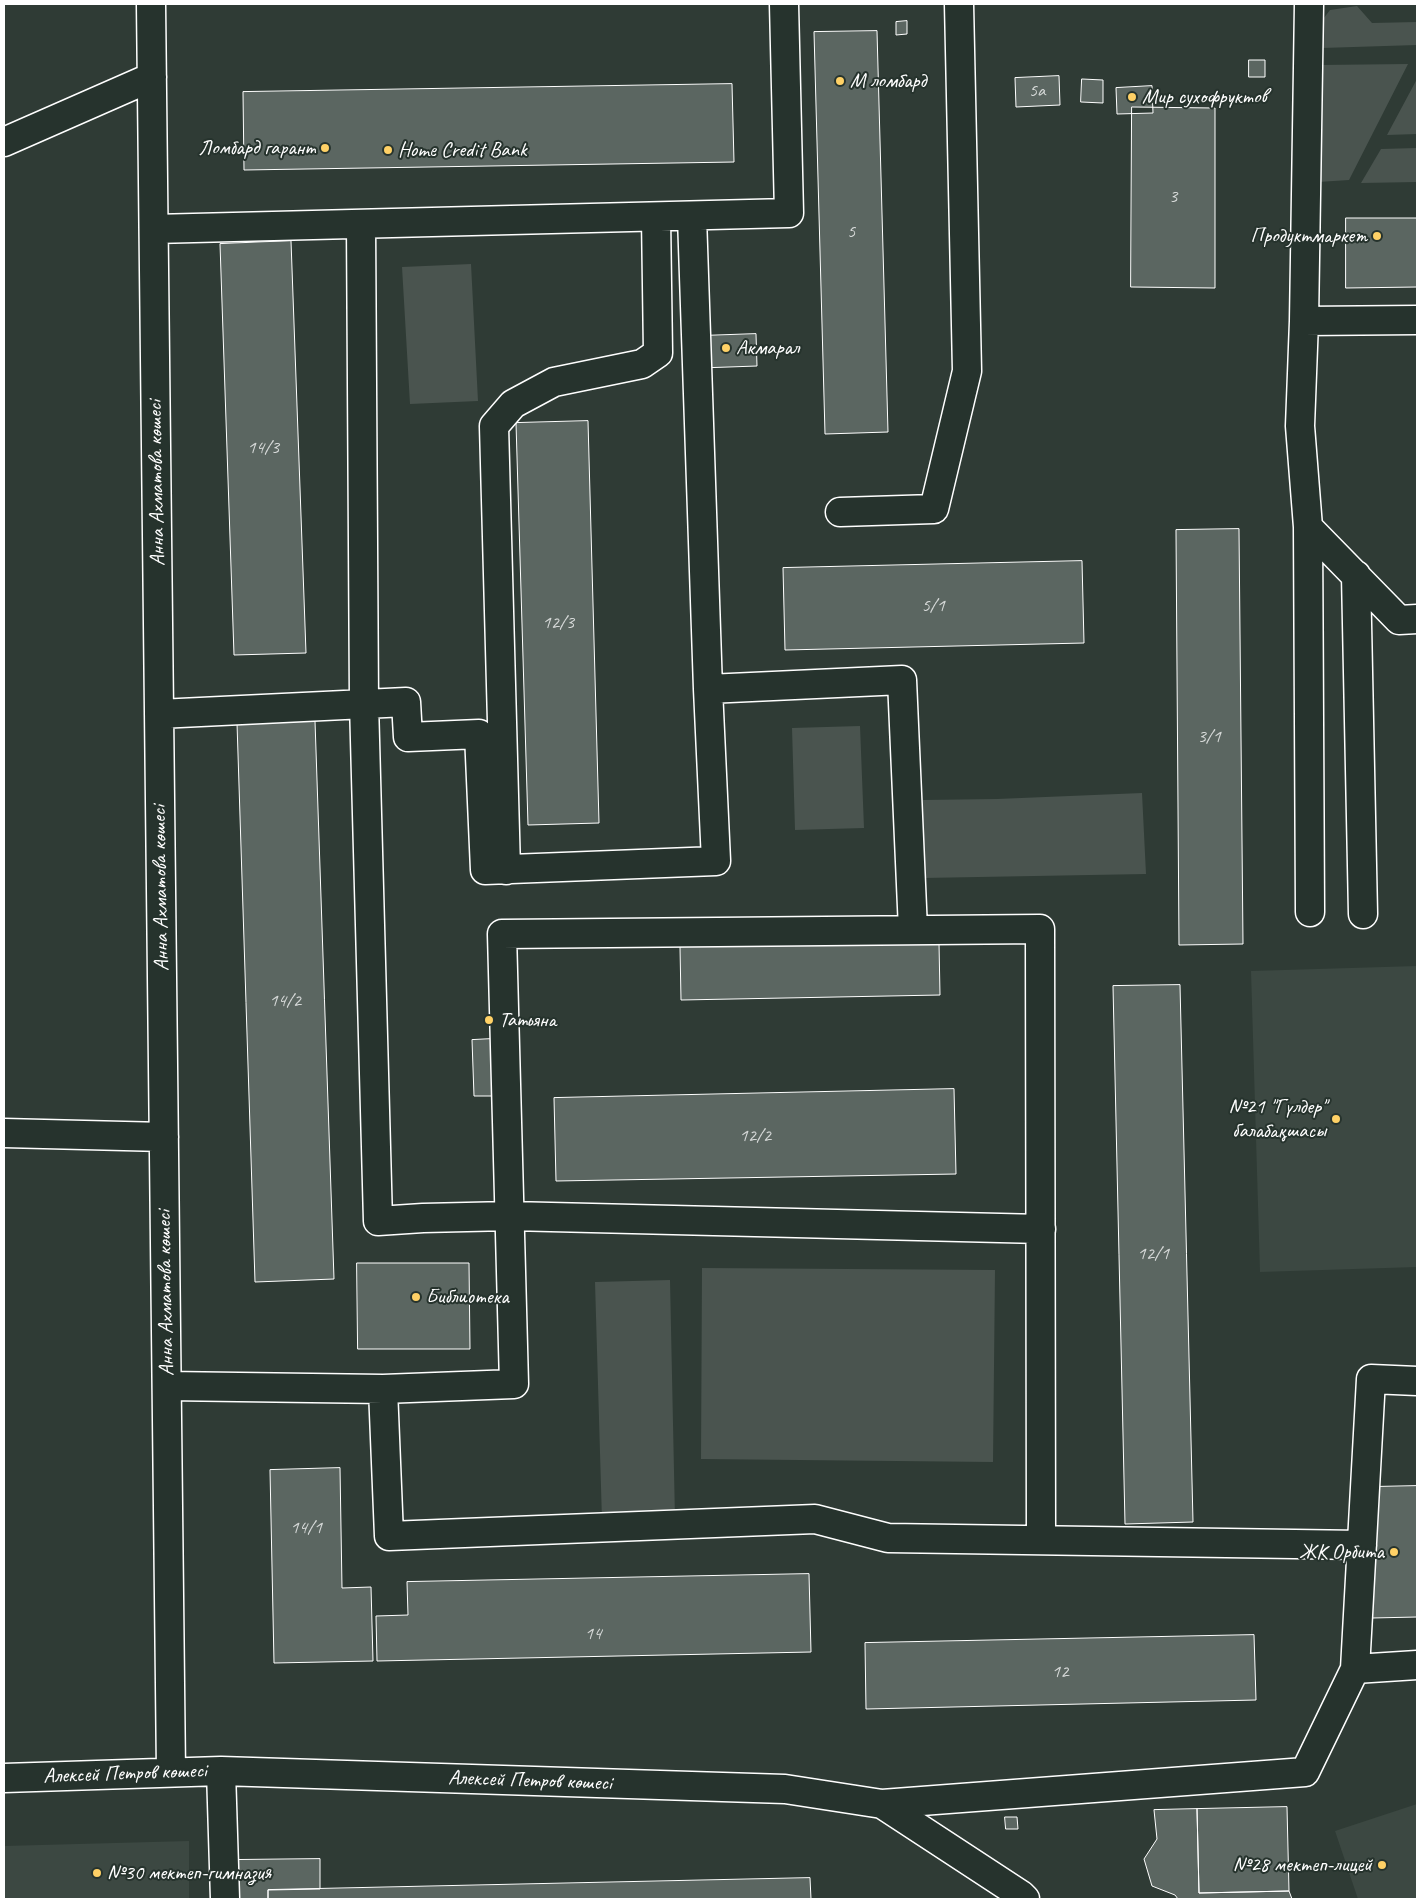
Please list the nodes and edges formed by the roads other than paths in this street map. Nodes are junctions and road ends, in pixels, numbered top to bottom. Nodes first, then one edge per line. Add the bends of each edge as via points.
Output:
1 (151, 4) edge
2 (784, 4) edge
3 (959, 4) edge
4 (1309, 4) edge
5 (152, 77) junction
6 (4, 142) edge
7 (656, 217) junction
8 (692, 217) junction
9 (361, 224) junction
10 (154, 229) junction
11 (1417, 320) edge
12 (1304, 321) junction
13 (840, 512) dead end
14 (1308, 527) junction
15 (1356, 575) junction
16 (1417, 619) edge
17 (708, 689) junction
18 (364, 703) junction
19 (159, 714) junction
20 (506, 870) junction
21 (1310, 912) dead end
22 (1363, 914) dead end
23 (913, 930) junction
24 (4, 1132) edge
25 (164, 1137) junction
26 (510, 1216) junction
27 (1041, 1230) junction
28 (1417, 1381) edge
29 (166, 1386) junction
30 (383, 1389) junction
31 (1041, 1540) junction
32 (1362, 1545) junction
33 (1417, 1666) edge
34 (1355, 1669) junction
35 (221, 1771) junction
36 (171, 1772) junction
37 (4, 1778) edge
38 (882, 1804) junction
39 (225, 1899) edge
40 (1026, 1899) edge

1 - 5 street, Анна Ахматова көшесі
2 - 8 street via 789,213
3 - 13 street via 967,371 934,509
4 - 12 street
5 - 6 street
5 - 10 street, Анна Ахматова көшесі
7 - 8 street
7 - 9 street
7 - 20 street via 658,353 642,364 554,382 513,404 494,426
8 - 17 street
9 - 10 street
9 - 18 street
10 - 19 street, Анна Ахматова көшесі
11 - 12 street
12 - 14 street via 1300,426
14 - 15 street
14 - 21 street
15 - 16 street via 1399,620
15 - 22 street
17 - 20 street via 716,861
17 - 23 street via 902,680
18 - 19 street
18 - 20 street via 406,702 408,737 480,734 485,870
18 - 26 street via 378,1221
19 - 25 street, Анна Ахматова көшесі
23 - 26 street via 502,934
23 - 27 street via 1040,929
24 - 25 street
25 - 29 street, Анна Ахматова көшесі
26 - 27 street
26 - 30 street via 514,1384
27 - 31 street
28 - 32 street via 1371,1379
29 - 30 street
29 - 36 street, Анна Ахматова көшесі
30 - 31 street via 389,1536 815,1519 888,1538
31 - 32 street
32 - 34 street
33 - 34 street
34 - 38 street via 1305,1772
35 - 36 street, Алексей Петров көшесі
35 - 38 street, Алексей Петров көшесі via 784,1789
35 - 39 street
36 - 37 street, Алексей Петров көшесі
38 - 40 street, Алексей Петров көшесі

